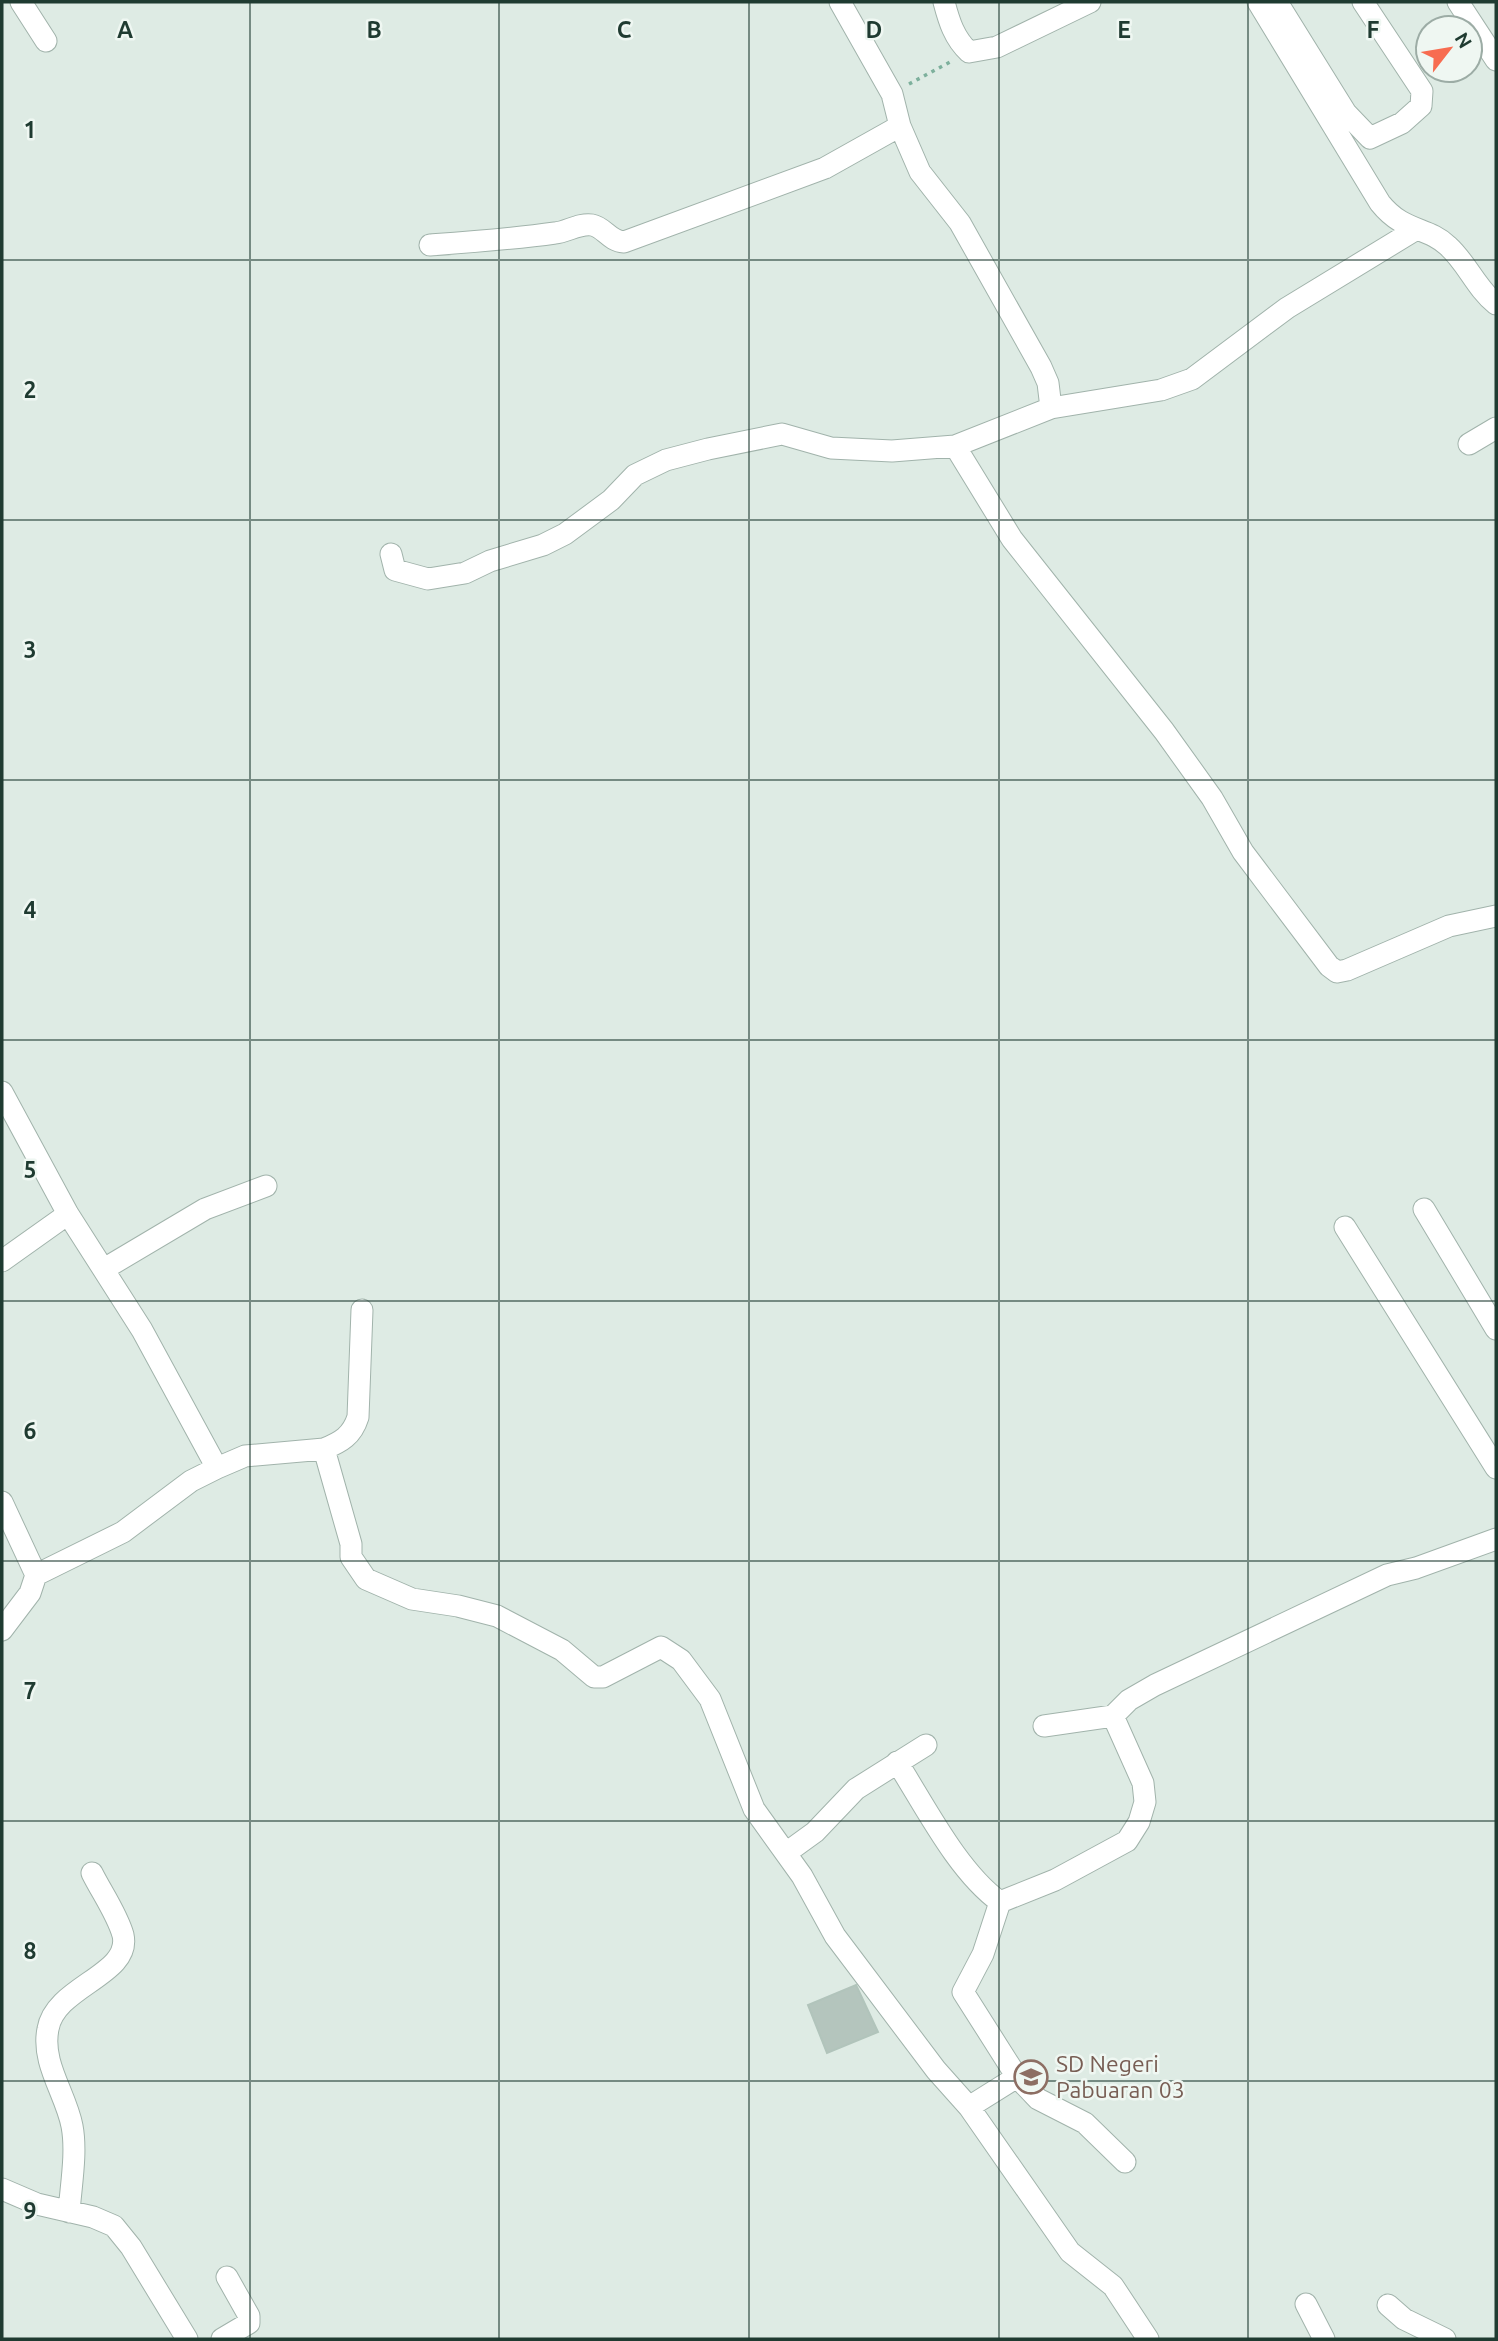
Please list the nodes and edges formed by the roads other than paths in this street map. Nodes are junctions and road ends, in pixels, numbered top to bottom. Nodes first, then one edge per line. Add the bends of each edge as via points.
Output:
1 (21, 2) edge
2 (840, 2) edge
3 (944, 2) edge
4 (1090, 2) edge
5 (1258, 2) edge
6 (1277, 2) edge
7 (1363, 2) edge
8 (1458, 2) edge
9 (46, 41) dead end
10 (1496, 60) edge
11 (900, 126) junction
12 (1415, 230) junction
13 (430, 245) dead end
14 (1496, 304) edge
15 (1051, 408) junction
16 (1496, 428) edge
17 (1469, 444) dead end
18 (955, 446) junction
19 (391, 554) dead end
20 (1496, 916) edge
21 (2, 1092) edge
22 (266, 1186) dead end
23 (1424, 1209) dead end
24 (68, 1214) junction
25 (1345, 1227) dead end
26 (2, 1261) edge
27 (104, 1269) junction
28 (362, 1310) dead end
29 (1496, 1329) edge
30 (324, 1449) junction
31 (217, 1468) junction
32 (1496, 1468) edge
33 (2, 1502) edge
34 (1496, 1539) edge
35 (36, 1575) junction
36 (2, 1630) edge
37 (1113, 1716) junction
38 (1044, 1726) dead end
39 (926, 1745) dead end
40 (897, 1762) junction
41 (786, 1853) junction
42 (92, 1873) dead end
43 (1000, 1902) junction
44 (1017, 2077) junction
45 (969, 2107) junction
46 (1125, 2162) dead end
47 (2, 2189) edge
48 (69, 2211) junction
49 (227, 2277) dead end
50 (1306, 2304) dead end
51 (1388, 2305) dead end
52 (187, 2339) edge
53 (222, 2339) edge
54 (1148, 2339) edge
55 (1324, 2339) edge
56 (1445, 2339) edge

1 - 9 street
2 - 11 street via 892,94
3 - 4 street via 951,26 969,52 998,47
5 - 12 street via 1380,203 1399,223
6 - 7 street via 1346,113 1370,138 1402,123 1421,106 1422,91
8 - 10 street
11 - 13 street via 825,168 624,243 588,225 561,233
11 - 15 street via 920,172 960,223 1041,367
12 - 14 street via 1446,244
12 - 15 street via 1287,308 1192,379 1161,390
15 - 18 street
16 - 17 street
18 - 19 street via 892,452 831,448 782,434 758,437 666,460 635,475 611,500 554,541 465,573 428,579 406,575 396,570
18 - 20 street via 1012,539 1164,731 1212,798 1243,852 1329,966 1338,972 1347,970 1449,926
21 - 24 street
22 - 27 street via 205,1209
23 - 29 street
24 - 26 street
24 - 27 street
25 - 32 street
27 - 31 street
28 - 30 street via 355,1428
30 - 31 street via 245,1456
30 - 41 street via 351,1557 366,1579 412,1599 498,1616 562,1650 599,1678 655,1649 673,1652 710,1699 754,1809
31 - 35 street via 191,1481 123,1532
33 - 35 street
34 - 37 street via 1387,1575 1155,1685
35 - 36 street via 30,1593
37 - 38 street
37 - 43 street via 1143,1783 1145,1802 1139,1822 1127,1841 1055,1880
39 - 40 street
40 - 41 street via 856,1789 815,1832
40 - 43 street via 954,1851
41 - 45 street via 865,1979
42 - 48 street via 124,1939 122,1953 113,1965 57,2007 47,2032 49,2059 73,2131
43 - 44 street via 983,1954 963,1992
44 - 45 street
44 - 46 street via 1038,2099 1084,2123
45 - 54 street via 1070,2252 1113,2286
47 - 48 street
48 - 52 street via 114,2227
49 - 53 street via 245,2305 249,2323
50 - 55 street
51 - 56 street via 1404,2319

